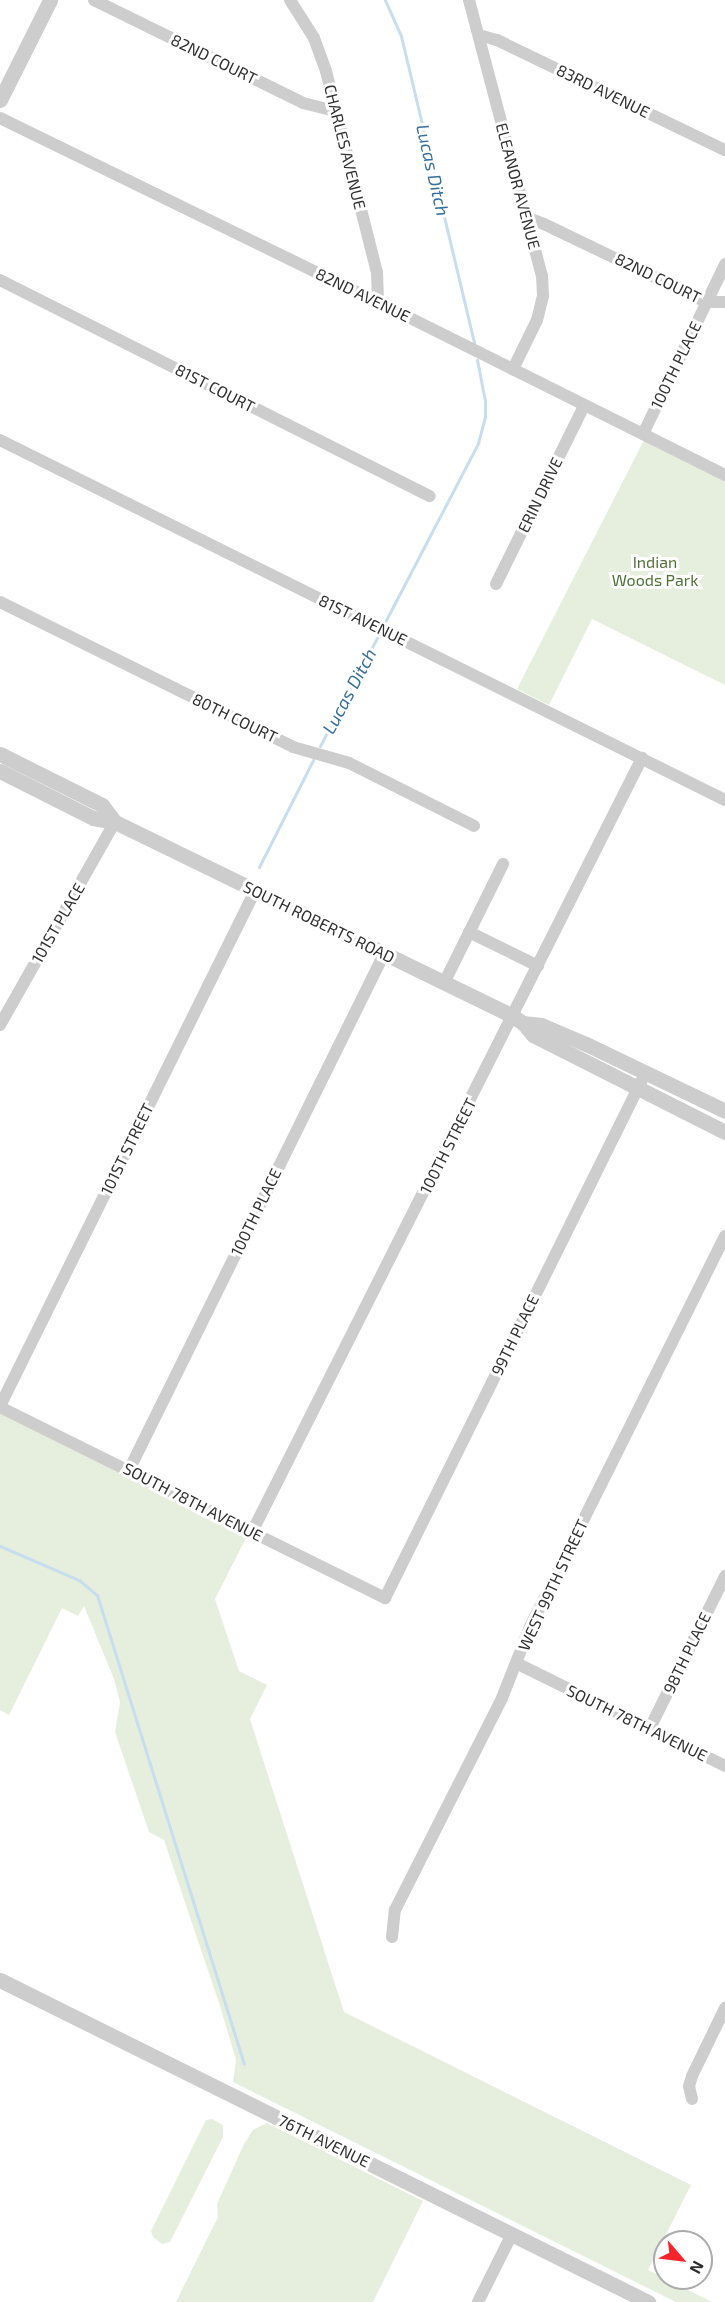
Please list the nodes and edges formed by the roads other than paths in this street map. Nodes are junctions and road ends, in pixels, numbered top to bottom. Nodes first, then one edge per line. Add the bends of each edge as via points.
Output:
1 (50, 0) edge
2 (94, 0) edge
3 (290, 0) edge
4 (469, 0) edge
5 (479, 35) junction
6 (0, 100) edge
7 (336, 111) junction
8 (0, 118) edge
9 (725, 150) edge
10 (526, 217) junction
11 (725, 264) edge
12 (0, 280) edge
13 (378, 302) junction
14 (706, 302) junction
15 (725, 302) edge
16 (513, 369) junction
17 (584, 406) junction
18 (643, 434) junction
19 (0, 440) edge
20 (725, 475) edge
21 (430, 496) dead end
22 (496, 584) dead end
23 (0, 602) edge
24 (0, 754) edge
25 (642, 758) junction
26 (0, 771) edge
27 (725, 800) edge
28 (115, 822) junction
29 (474, 826) dead end
30 (503, 864) dead end
31 (255, 891) junction
32 (469, 932) junction
33 (384, 954) junction
34 (538, 966) junction
35 (444, 983) junction
36 (519, 1020) junction
37 (0, 1025) edge
38 (646, 1072) junction
39 (637, 1090) junction
40 (725, 1112) edge
41 (725, 1132) edge
42 (725, 1236) edge
43 (0, 1407) edge
44 (129, 1470) junction
45 (252, 1532) junction
46 (725, 1576) edge
47 (385, 1598) joint
48 (516, 1664) junction
49 (649, 1730) junction
50 (725, 1766) edge
51 (392, 1937) dead end
52 (0, 1980) edge
53 (725, 2008) edge
54 (692, 2099) dead end
55 (512, 2235) junction
56 (478, 2302) edge
57 (648, 2302) edge

1 - 6 street
2 - 7 street, 82ND COURT via 303,103
3 - 7 street, CHARLES AVENUE via 321,54
4 - 5 street, ELEANOR AVENUE
5 - 9 street, 83RD AVENUE via 497,40
5 - 10 street, ELEANOR AVENUE
7 - 13 street, CHARLES AVENUE via 377,272
8 - 13 street, 82ND AVENUE
10 - 14 street, 82ND COURT
10 - 16 street, ELEANOR AVENUE via 542,276 543,296 537,320
11 - 14 street, 100TH PLACE
12 - 21 street, 81ST COURT
13 - 16 street, 82ND AVENUE
14 - 15 street, 82ND COURT
14 - 18 street, 100TH PLACE
16 - 17 street, 82ND AVENUE
17 - 18 street, 82ND AVENUE
17 - 22 street, ERIN DRIVE
18 - 20 street, 82ND AVENUE
19 - 25 street, 81ST AVENUE
23 - 29 street, 80TH COURT via 293,747 349,763
24 - 28 street, SOUTH ROBERTS ROAD via 102,805
25 - 27 street, 81ST AVENUE
25 - 34 street, 100TH STREET
26 - 28 street, SOUTH ROBERTS ROAD via 93,818
28 - 31 street, SOUTH ROBERTS ROAD
28 - 37 street, 101ST PLACE
30 - 32 street
31 - 33 street, SOUTH ROBERTS ROAD
31 - 43 street, 101ST STREET
32 - 34 street
32 - 35 street
33 - 35 street, SOUTH ROBERTS ROAD
33 - 44 street, 100TH PLACE
34 - 36 street, 100TH STREET
35 - 36 street, SOUTH ROBERTS ROAD
36 - 38 street, SOUTH ROBERTS ROAD via 541,1025
36 - 39 street, SOUTH ROBERTS ROAD via 532,1035
36 - 45 street, 100TH STREET
38 - 39 street, 99TH PLACE
38 - 40 street, SOUTH ROBERTS ROAD
39 - 41 street, SOUTH ROBERTS ROAD
39 - 47 street, 99TH PLACE
42 - 48 street, WEST 99TH STREET via 530,1627
43 - 44 street, SOUTH 78TH AVENUE
44 - 45 street, SOUTH 78TH AVENUE
45 - 47 street, SOUTH 78TH AVENUE
46 - 49 street, 98TH PLACE
48 - 49 street, SOUTH 78TH AVENUE
48 - 51 street, WEST 99TH STREET via 395,1910
49 - 50 street, SOUTH 78TH AVENUE
52 - 55 street, 76TH AVENUE
53 - 54 street via 692,2076
55 - 56 street
55 - 57 street, 76TH AVENUE

